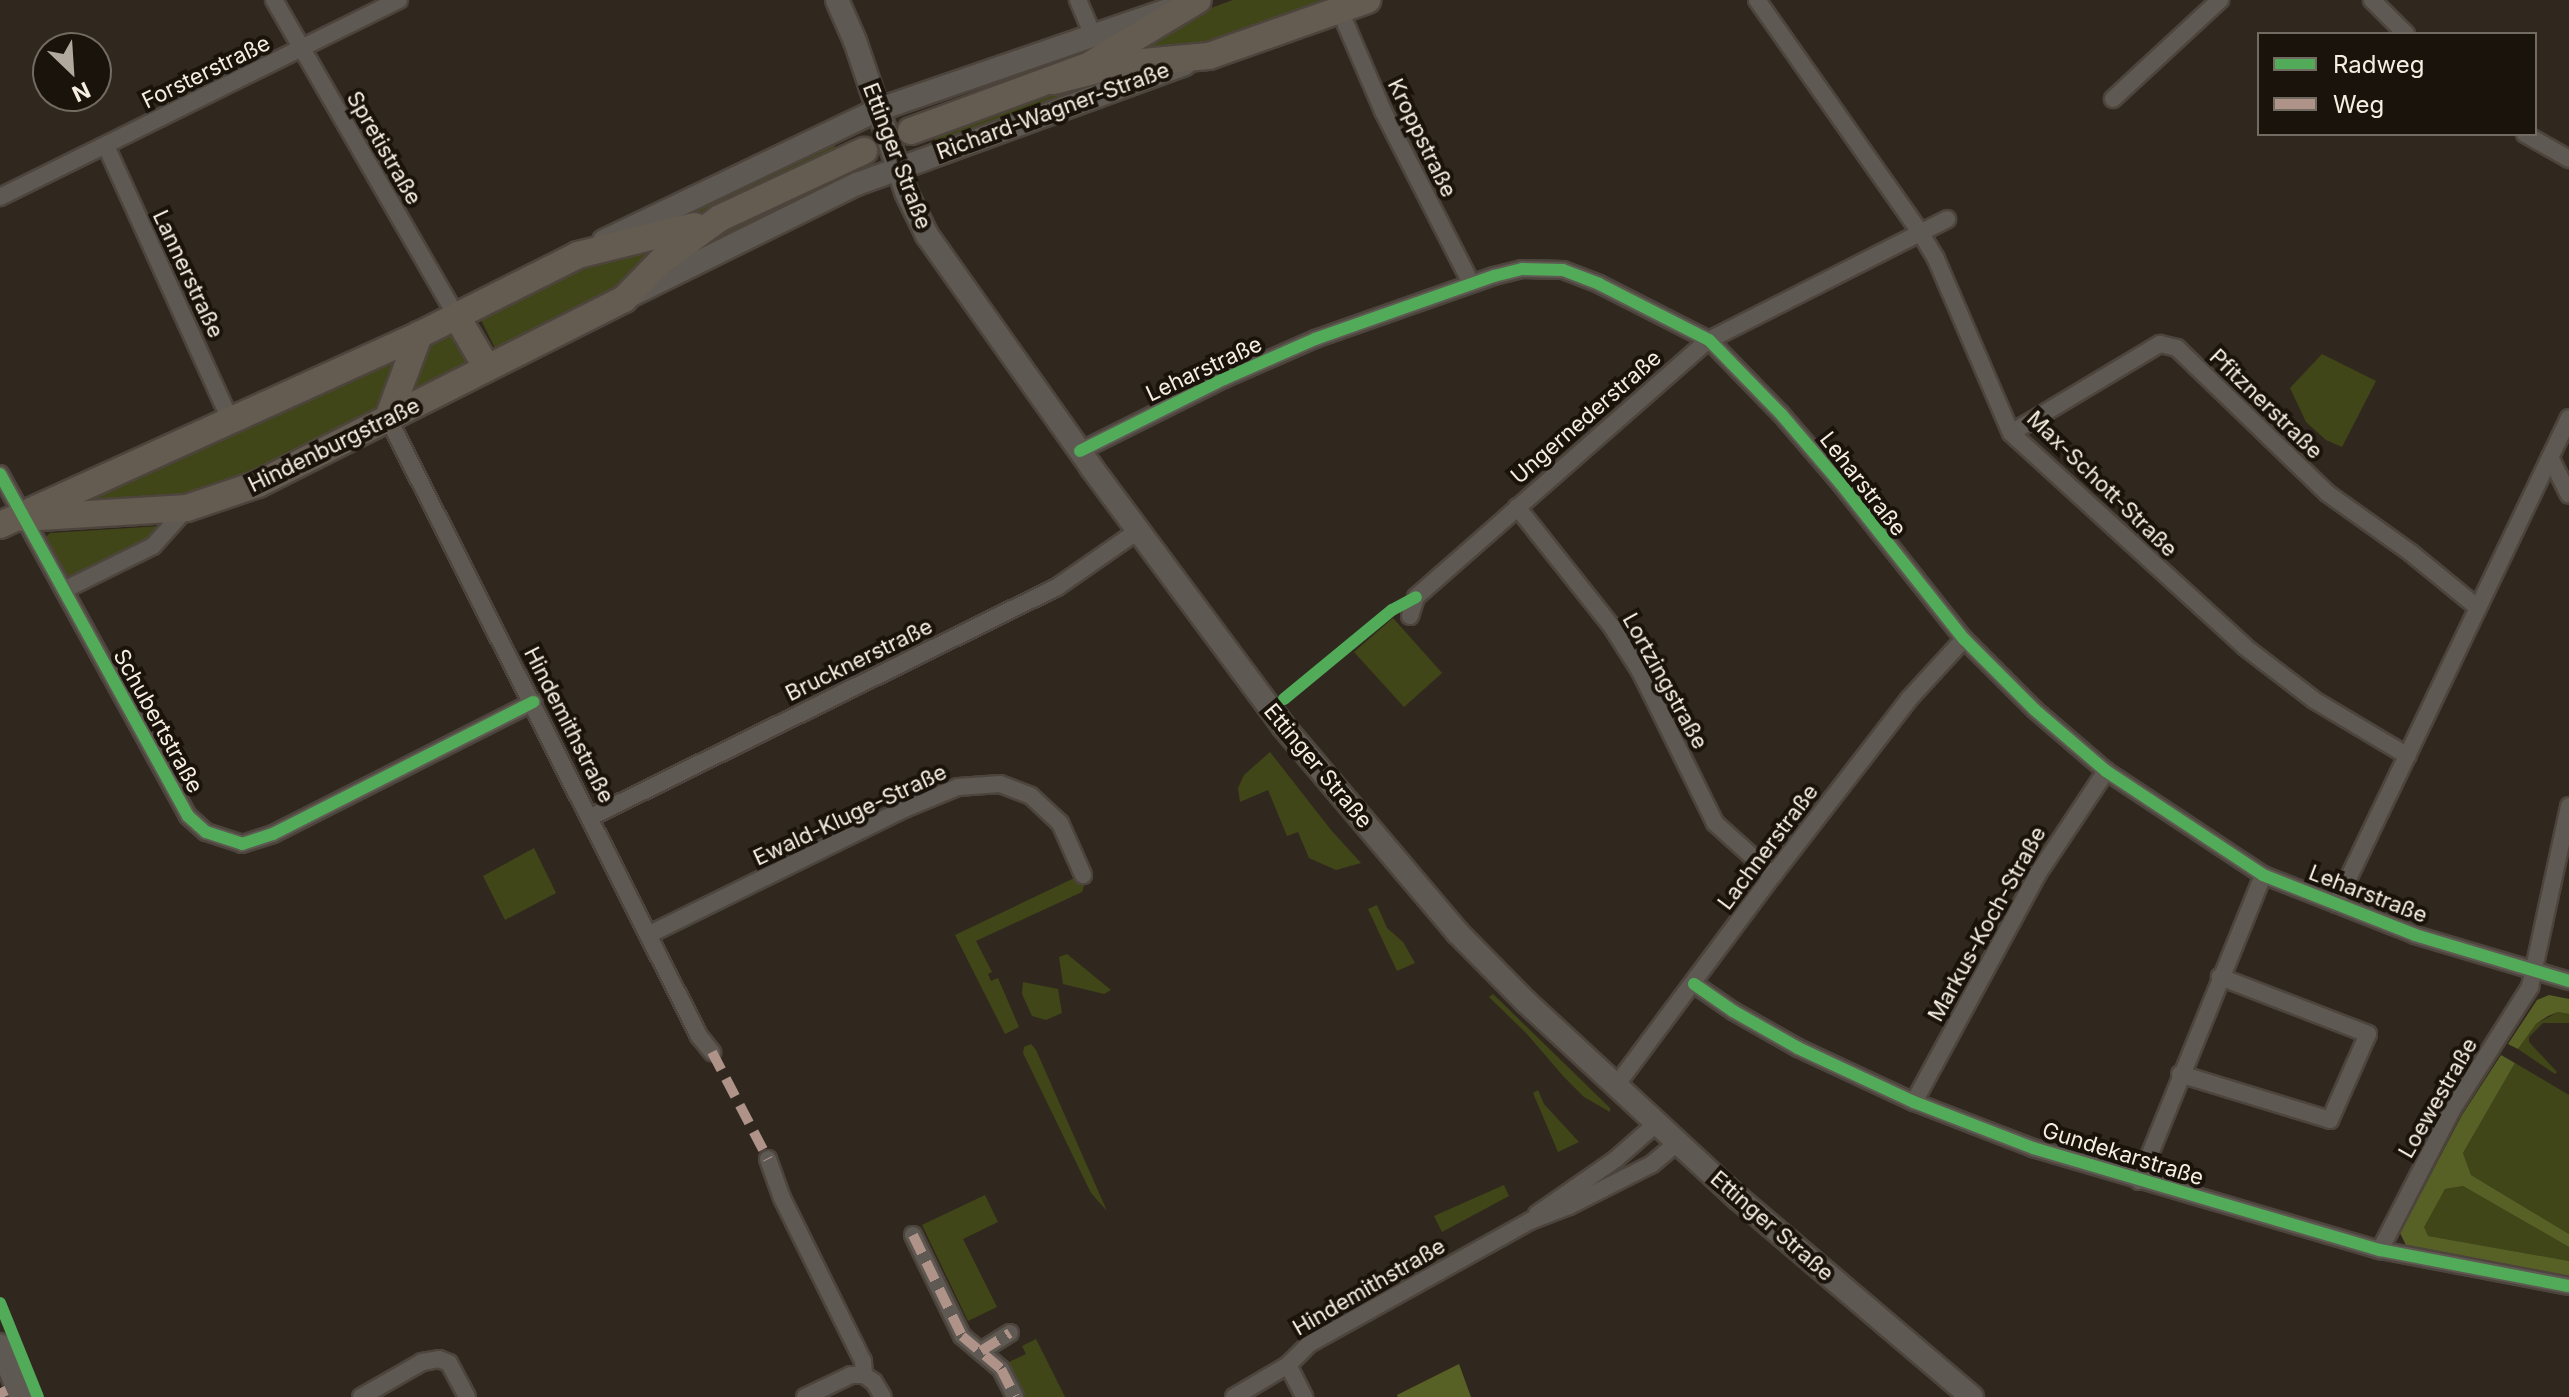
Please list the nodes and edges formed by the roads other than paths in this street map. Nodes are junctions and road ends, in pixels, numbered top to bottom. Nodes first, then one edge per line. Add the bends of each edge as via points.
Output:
1 (274, 0) edge
2 (399, 0) edge
3 (837, 0) edge
4 (1078, 0) edge
5 (1367, 0) edge
6 (1757, 0) edge
7 (2220, 0) edge
8 (2372, 0) edge
9 (1192, 2) edge
10 (1338, 4) edge
11 (2404, 32) edge
12 (1093, 35) junction
13 (301, 50) junction
14 (1209, 56) junction
15 (1054, 81) junction
16 (2113, 99) dead end
17 (877, 110) junction
18 (911, 131) dead end
19 (2529, 136) edge
20 (106, 146) junction
21 (864, 151) dead end
22 (2569, 159) edge
23 (898, 168) junction
24 (0, 197) edge
25 (720, 218) junction
26 (1947, 219) dead end
27 (1920, 232) junction
28 (578, 255) junction
29 (1471, 283) junction
30 (624, 299) junction
31 (457, 317) junction
32 (419, 335) junction
33 (1709, 340) junction
34 (487, 368) junction
35 (388, 418) junction
36 (2569, 418) edge
37 (230, 419) junction
38 (2011, 433) junction
39 (1080, 451) junction
40 (2550, 457) junction
41 (0, 474) edge
42 (2569, 495) edge
43 (1517, 507) junction
44 (187, 508) junction
45 (11, 522) edge
46 (1139, 530) junction
47 (64, 590) junction
48 (2477, 607) junction
49 (1410, 616) dead end
50 (1964, 639) junction
51 (533, 702) junction
52 (2408, 756) junction
53 (2106, 771) junction
54 (2569, 806) edge
55 (591, 817) junction
56 (1083, 875) dead end
57 (1773, 875) junction
58 (2263, 875) junction
59 (2336, 904) junction
60 (650, 934) junction
61 (2535, 970) junction
62 (2220, 977) junction
63 (2569, 981) edge
64 (1694, 984) junction
65 (712, 1052) dead end
66 (2180, 1074) junction
67 (1615, 1087) junction
68 (1914, 1102) junction
69 (1656, 1124) junction
70 (1677, 1143) junction
71 (768, 1159) dead end
72 (2139, 1181) junction
73 (1530, 1221) junction
74 (913, 1235) dead end
75 (2380, 1250) junction
76 (2569, 1286) edge
77 (1010, 1333) dead end
78 (0, 1345) edge
79 (981, 1351) junction
80 (1288, 1365) junction
81 (864, 1375) junction
82 (21, 1397) edge
83 (361, 1397) edge
84 (467, 1397) edge
85 (805, 1397) edge
86 (883, 1397) edge
87 (1015, 1397) edge
88 (1234, 1397) edge
89 (1304, 1397) edge
90 (1972, 1397) edge

1 - 13 street, Spretistraße
2 - 13 street, Forsterstraße
3 - 17 main road, Ettinger Straße
4 - 12 street
5 - 10 main road, Richard-Wagner-Straße
6 - 27 street, Max-Schott-Straße
7 - 16 street
8 - 11 street
9 - 12 main road, Richard-Wagner-Straße
9 - 15 main road, Richard-Wagner-Straße via 1122,48
10 - 14 main road, Richard-Wagner-Straße
10 - 29 street, Kroppstraße via 1383,111
12 - 17 main road, Richard-Wagner-Straße
13 - 20 street, Forsterstraße
13 - 31 street, Spretistraße
14 - 15 main road, Richard-Wagner-Straße via 1121,64
14 - 23 main road, Richard-Wagner-Straße
15 - 18 main road, Richard-Wagner-Straße
17 - 23 main road, Ettinger Straße
17 - 28 main road, Hindenburgstraße
19 - 22 street
20 - 24 street, Forsterstraße
20 - 37 street, Lannerstraße
21 - 25 main road, Hindenburgstraße
23 - 30 main road, Hindenburgstraße
23 - 39 main road, Ettinger Straße via 939,254
25 - 28 main road, Hindenburgstraße
25 - 30 main road, Hindenburgstraße via 661,261
26 - 27 street, Ungernederstraße
27 - 33 street, Ungernederstraße
27 - 38 street, Max-Schott-Straße
28 - 31 main road, Hindenburgstraße
29 - 33 street, Leharstraße via 1522,269 1563,270
29 - 39 street, Leharstraße via 1315,339
30 - 34 main road, Hindenburgstraße
31 - 32 main road, Hindenburgstraße
31 - 34 main road
32 - 35 main road
32 - 37 main road, Hindenburgstraße
33 - 43 street, Ungernederstraße
33 - 50 street, Leharstraße via 1831,472
34 - 35 main road, Hindenburgstraße
35 - 44 main road, Hindenburgstraße via 258,484
35 - 51 street, Hindemithstraße
36 - 40 street
37 - 45 main road, Hindenburgstraße
38 - 48 street, Pfitznerstraße via 2160,344 2177,348 2327,493
38 - 52 street, Max-Schott-Straße via 2245,647 2314,700
39 - 46 main road, Ettinger Straße
40 - 42 street
40 - 48 street
41 - 45 street, Schubertstraße
43 - 49 street, Ungernederstraße via 1416,597
43 - 57 street, Lortzingstraße via 1626,649 1715,823
44 - 45 main road, Hindenburgstraße
44 - 47 street via 153,546
45 - 47 street, Schubertstraße
46 - 55 street, Brucknerstraße via 1057,587
46 - 67 main road, Ettinger Straße via 1277,719 1398,863 1457,932
47 - 51 street, Schubertstraße via 188,816 206,832 242,844 273,834
48 - 52 street
50 - 53 street, Leharstraße
50 - 57 street, Lachnerstraße via 1909,699
51 - 55 street, Hindemithstraße
52 - 59 street
53 - 58 street, Leharstraße
53 - 68 street, Markus-Koch-Straße via 2037,875
54 - 61 street, Loewestraße
55 - 60 street, Hindemithstraße
56 - 60 street, Ewald-Kluge-Straße via 1060,823 1031,796 1000,784 958,787
57 - 64 street, Lachnerstraße
58 - 59 street, Leharstraße
58 - 62 street
59 - 61 street, Leharstraße via 2415,935
60 - 65 street, Hindemithstraße via 699,1036
61 - 63 street, Leharstraße
61 - 75 street, Loewestraße via 2530,987 2452,1110
62 - 66 street
62 - 66 street via 2368,1034 2330,1120
64 - 67 street, Lachnerstraße
64 - 68 street, Gundekarstraße via 1798,1048
66 - 72 street
67 - 69 main road, Ettinger Straße
68 - 72 street, Gundekarstraße
69 - 70 main road, Ettinger Straße
69 - 73 street, Hindemithstraße
70 - 73 street, Hindemithstraße via 1652,1164
70 - 90 main road, Ettinger Straße
71 - 81 street via 863,1361
72 - 75 street, Gundekarstraße
73 - 80 street, Hindemithstraße via 1309,1344
74 - 79 street via 962,1336
75 - 76 street, Gundekarstraße
77 - 79 street
78 - 82 main road
79 - 87 street via 1001,1369
80 - 88 street, Hindemithstraße
80 - 89 street
81 - 85 street via 851,1375
81 - 86 street
83 - 84 street via 422,1362 439,1359 449,1363

